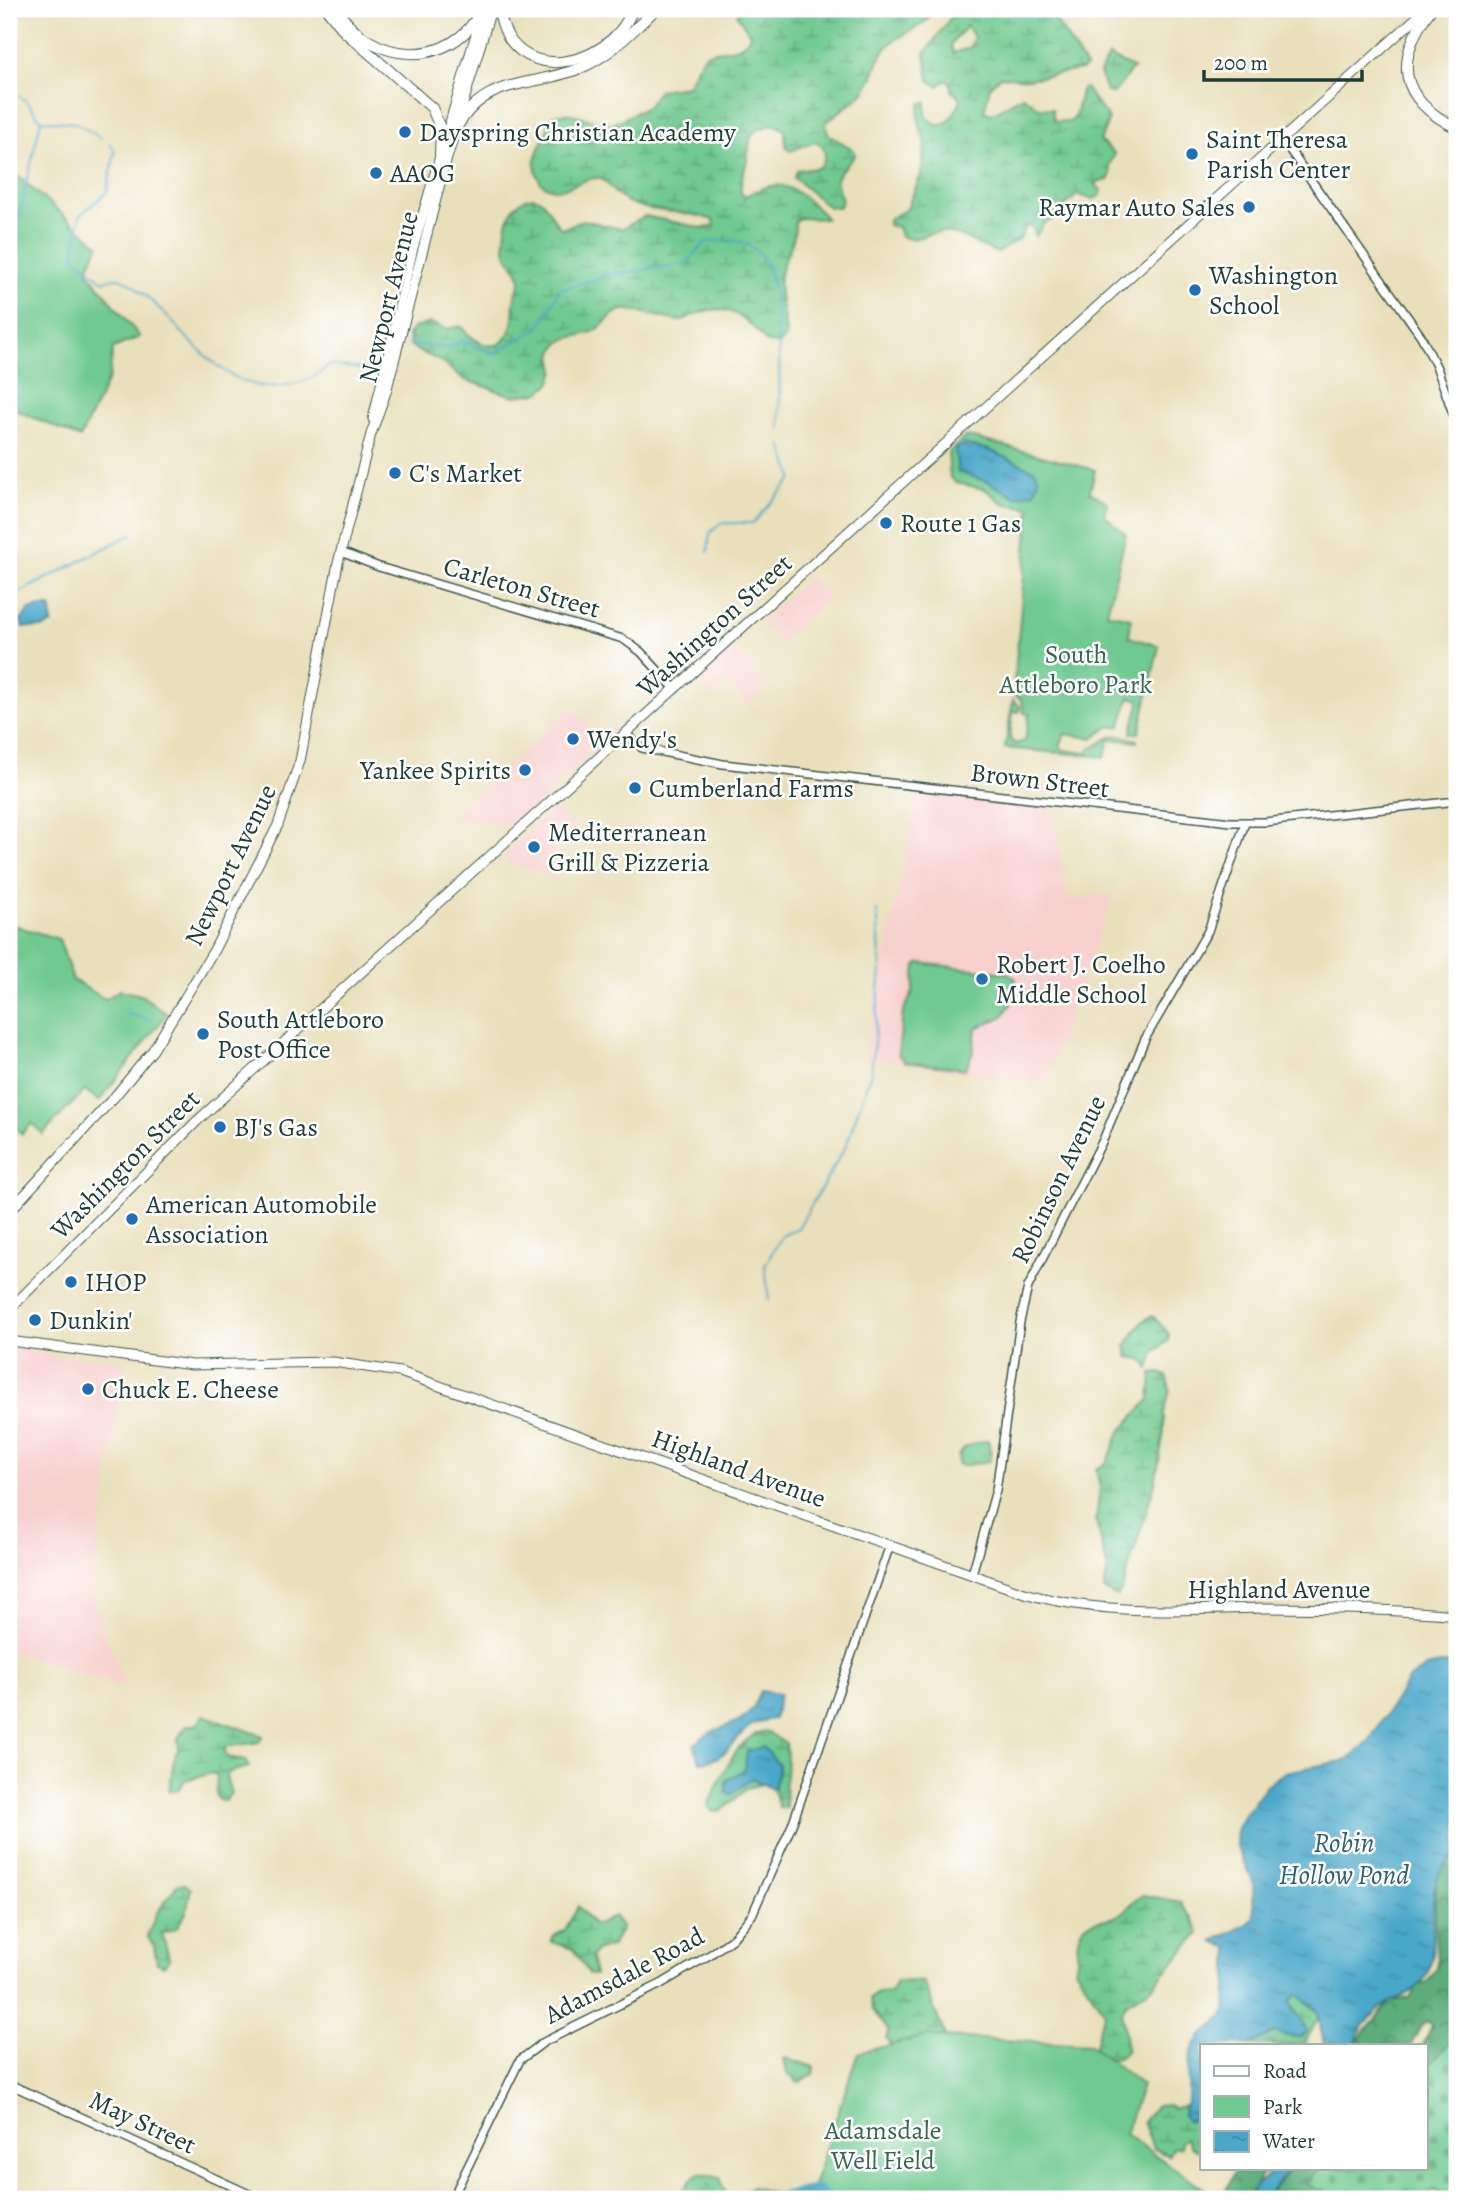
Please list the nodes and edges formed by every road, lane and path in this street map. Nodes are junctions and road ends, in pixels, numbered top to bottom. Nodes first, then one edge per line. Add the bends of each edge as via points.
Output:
1 (327, 9) edge
2 (337, 9) edge
3 (483, 9) edge
4 (491, 9) edge
5 (499, 9) edge
6 (634, 9) edge
7 (656, 9) edge
8 (1429, 9) edge
9 (1457, 128) edge
10 (453, 135) junction
11 (1282, 139) junction
12 (440, 154) junction
13 (1457, 425) edge
14 (371, 434) junction
15 (341, 552) junction
16 (675, 689) junction
17 (625, 733) junction
18 (1457, 802) edge
19 (1245, 823) junction
20 (9, 1212) edge
21 (9, 1310) edge
22 (9, 1340) edge
23 (890, 1545) junction
24 (972, 1574) junction
25 (1457, 1615) edge
26 (9, 2084) edge
27 (260, 2199) edge
28 (452, 2199) edge

1 - 12 highway via 348,36 430,104 441,130
2 - 3 highway via 368,40 412,53 452,44
3 - 12 main road, Newport Avenue
4 - 10 main road, Newport Avenue
5 - 6 highway via 505,31 517,46 534,58 561,63 581,59 603,46 622,29
7 - 10 highway via 596,61 485,94 469,108
8 - 9 highway via 1410,41 1407,73 1422,103
8 - 11 main road, Washington Street
10 - 14 main road, Newport Avenue
11 - 13 street via 1424,342
11 - 16 main road, Washington Street
12 - 14 main road, Newport Avenue via 383,368
14 - 15 main road, Newport Avenue
15 - 16 street, Carleton Street via 617,637 637,648
15 - 20 main road, Newport Avenue via 300,761 262,859 153,1050
16 - 17 main road, Washington Street
17 - 19 street, Brown Street via 642,748 723,764
17 - 21 main road, Washington Street via 197,1121
18 - 19 street, Brown Street
19 - 24 street, Robinson Avenue via 1208,932 1145,1039 1103,1140 1028,1287 996,1490
22 - 23 main road, Highland Avenue via 192,1365 333,1362 391,1370
23 - 24 main road, Highland Avenue
23 - 28 street, Adamsdale Road via 792,1825 752,1914 732,1939 711,1954 544,2042 520,2060
24 - 25 main road, Highland Avenue via 1048,1599 1110,1608 1341,1608
26 - 27 street, May Street

